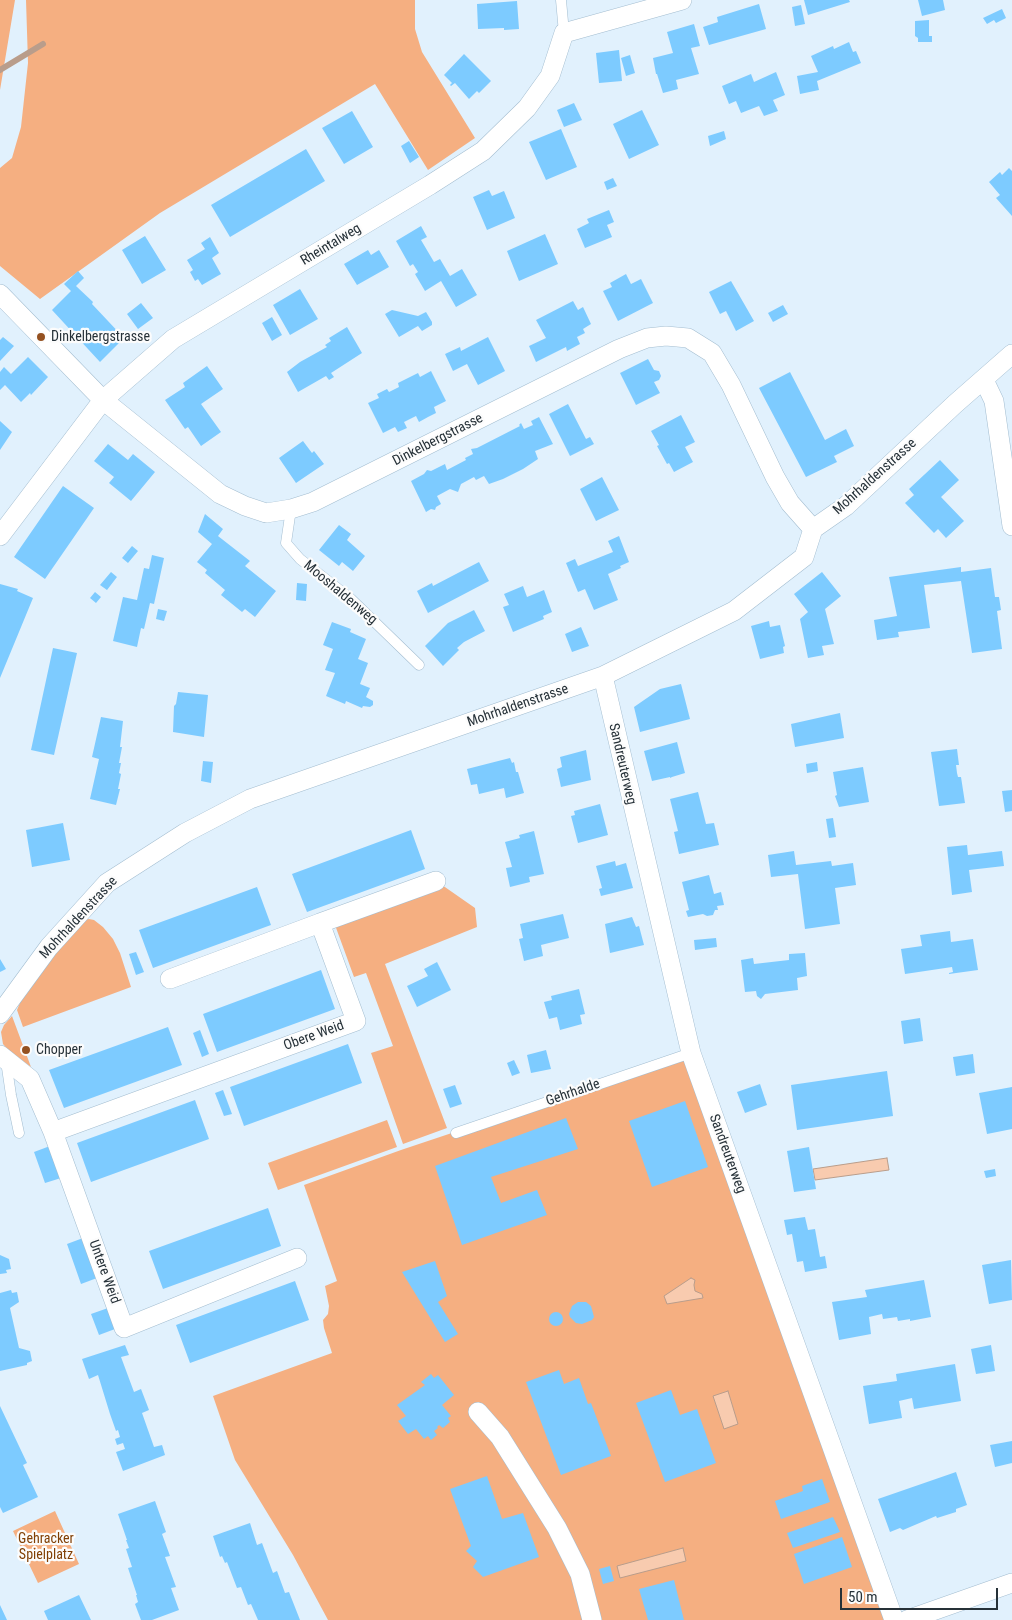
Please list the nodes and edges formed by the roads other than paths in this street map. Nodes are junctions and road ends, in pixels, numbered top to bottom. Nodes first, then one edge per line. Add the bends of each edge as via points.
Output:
1 (561, 0) edge
2 (682, 0) edge
3 (564, 33) junction
4 (0, 294) edge
5 (1012, 354) edge
6 (984, 380) junction
7 (103, 400) junction
8 (291, 509) junction
9 (1012, 526) edge
10 (813, 529) junction
11 (0, 536) edge
12 (419, 665) dead end
13 (602, 676) junction
14 (436, 881) dead end
15 (320, 923) junction
16 (170, 979) dead end
17 (0, 1014) edge
18 (691, 1053) junction
19 (3, 1058) edge
20 (53, 1132) junction
21 (19, 1133) dead end
22 (456, 1133) dead end
23 (297, 1258) dead end
24 (478, 1412) dead end
25 (1012, 1583) edge
26 (592, 1620) edge
27 (894, 1620) edge
28 (908, 1620) edge

1 - 3 lane
2 - 3 street
3 - 7 street, Rheintalweg via 550,76 527,108 483,151 173,339
4 - 7 street, Dinkelbergstrasse
5 - 6 street, Mohrhaldenstrasse
6 - 9 street via 994,401
6 - 10 street, Mohrhaldenstrasse via 846,506
7 - 8 street, Dinkelbergstrasse via 220,494 266,513
7 - 11 street, Rheintalweg
8 - 10 street, Dinkelbergstrasse via 313,502 619,349 647,338 666,336 688,338 712,353 731,385 778,484
8 - 12 lane, Mooshaldenweg via 286,543 300,559 351,599
10 - 13 street, Mohrhaldenstrasse via 804,557 734,611
13 - 17 street, Mohrhaldenstrasse via 250,799 185,833 107,883 49,947
13 - 18 street, Sandreuterweg
14 - 15 street
15 - 16 street
15 - 20 street, Obere Weid via 356,1021
18 - 22 lane, Gehrhalde
18 - 27 street, Sandreuterweg
19 - 20 street, Untere Weid via 30,1079
19 - 21 lane
20 - 23 street, Untere Weid via 124,1328
24 - 26 street via 500,1437 557,1528 580,1574
25 - 28 street

